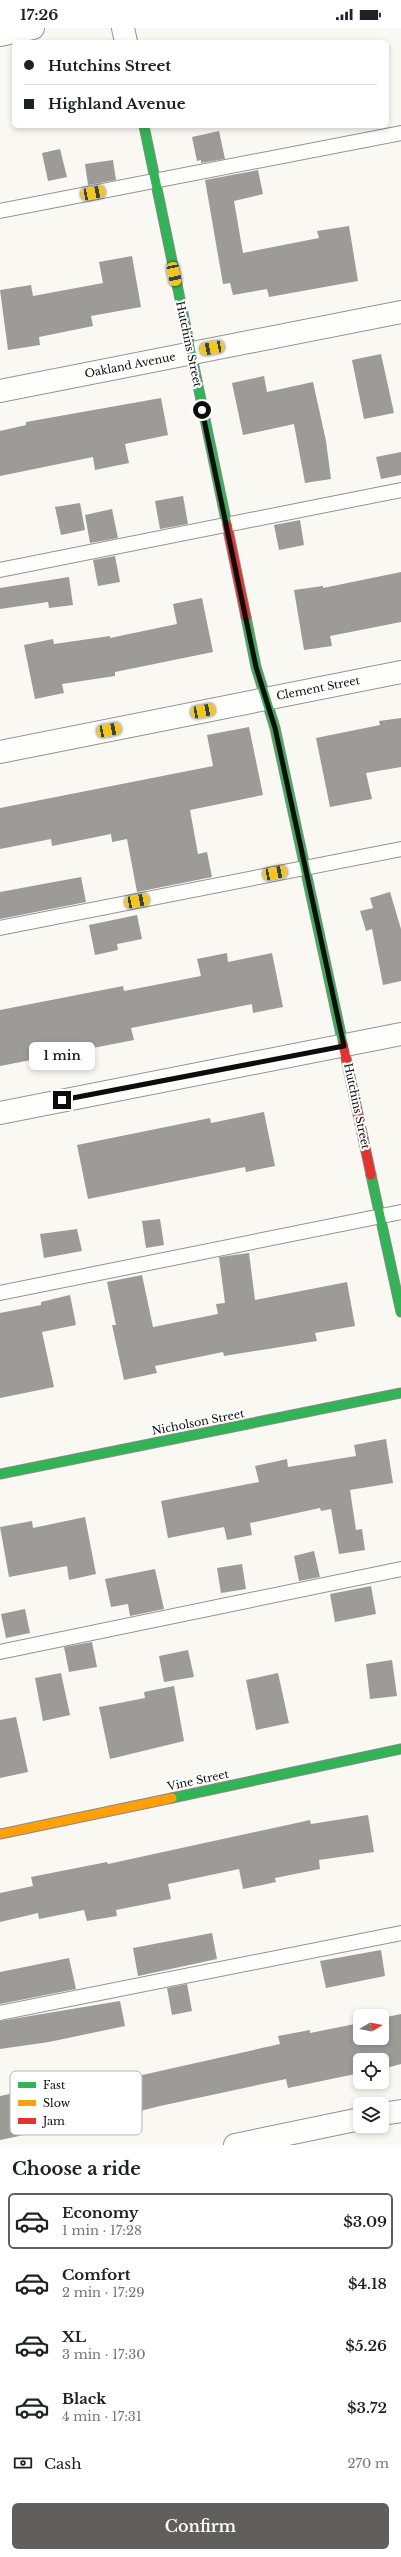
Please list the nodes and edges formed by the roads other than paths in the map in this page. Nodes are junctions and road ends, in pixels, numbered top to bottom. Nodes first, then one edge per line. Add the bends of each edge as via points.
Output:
1 (33, 28) edge
2 (123, 28) edge
3 (0, 35) edge
4 (126, 40) edge
5 (144, 128) edge
6 (401, 132) edge
7 (155, 180) junction
8 (0, 211) edge
9 (401, 312) edge
10 (190, 352) junction
11 (0, 391) edge
12 (401, 490) edge
13 (226, 526) junction
14 (0, 570) edge
15 (401, 672) edge
16 (266, 699) junction
17 (0, 752) edge
18 (401, 849) edge
19 (305, 867) junction
20 (0, 928) edge
21 (401, 1034) edge
22 (344, 1046) junction
23 (0, 1113) edge
24 (401, 1212) edge
25 (380, 1216) junction
26 (0, 1293) edge
27 (401, 1312) edge
28 (401, 1393) edge
29 (0, 1474) edge
30 (401, 1569) edge
31 (0, 1652) edge
32 (401, 1749) edge
33 (0, 1834) edge
34 (401, 1933) edge
35 (0, 2013) edge
36 (401, 2110) edge
37 (389, 2113) edge
38 (353, 2120) edge
39 (235, 2145) edge

1 - 3 street
2 - 4 street
5 - 7 street, Hutchins Street
6 - 7 lane
7 - 8 lane
7 - 10 street, Hutchins Street
9 - 10 street, Oakland Avenue
10 - 11 street, Oakland Avenue
10 - 13 street, Hutchins Street
12 - 13 lane
13 - 14 lane
13 - 16 street, Hutchins Street via 256,667
15 - 16 street, Clement Street
16 - 17 street, Clement Street
16 - 19 street, Hutchins Street via 275,728
18 - 19 lane
19 - 20 lane
19 - 22 street, Hutchins Street
21 - 22 street
22 - 23 street
22 - 25 street, Hutchins Street
24 - 25 lane
25 - 26 lane
25 - 27 street, Hutchins Street
28 - 29 street, Nicholson Street
30 - 31 lane
32 - 33 street, Vine Street
34 - 35 lane
36 - 37 street
38 - 39 street

